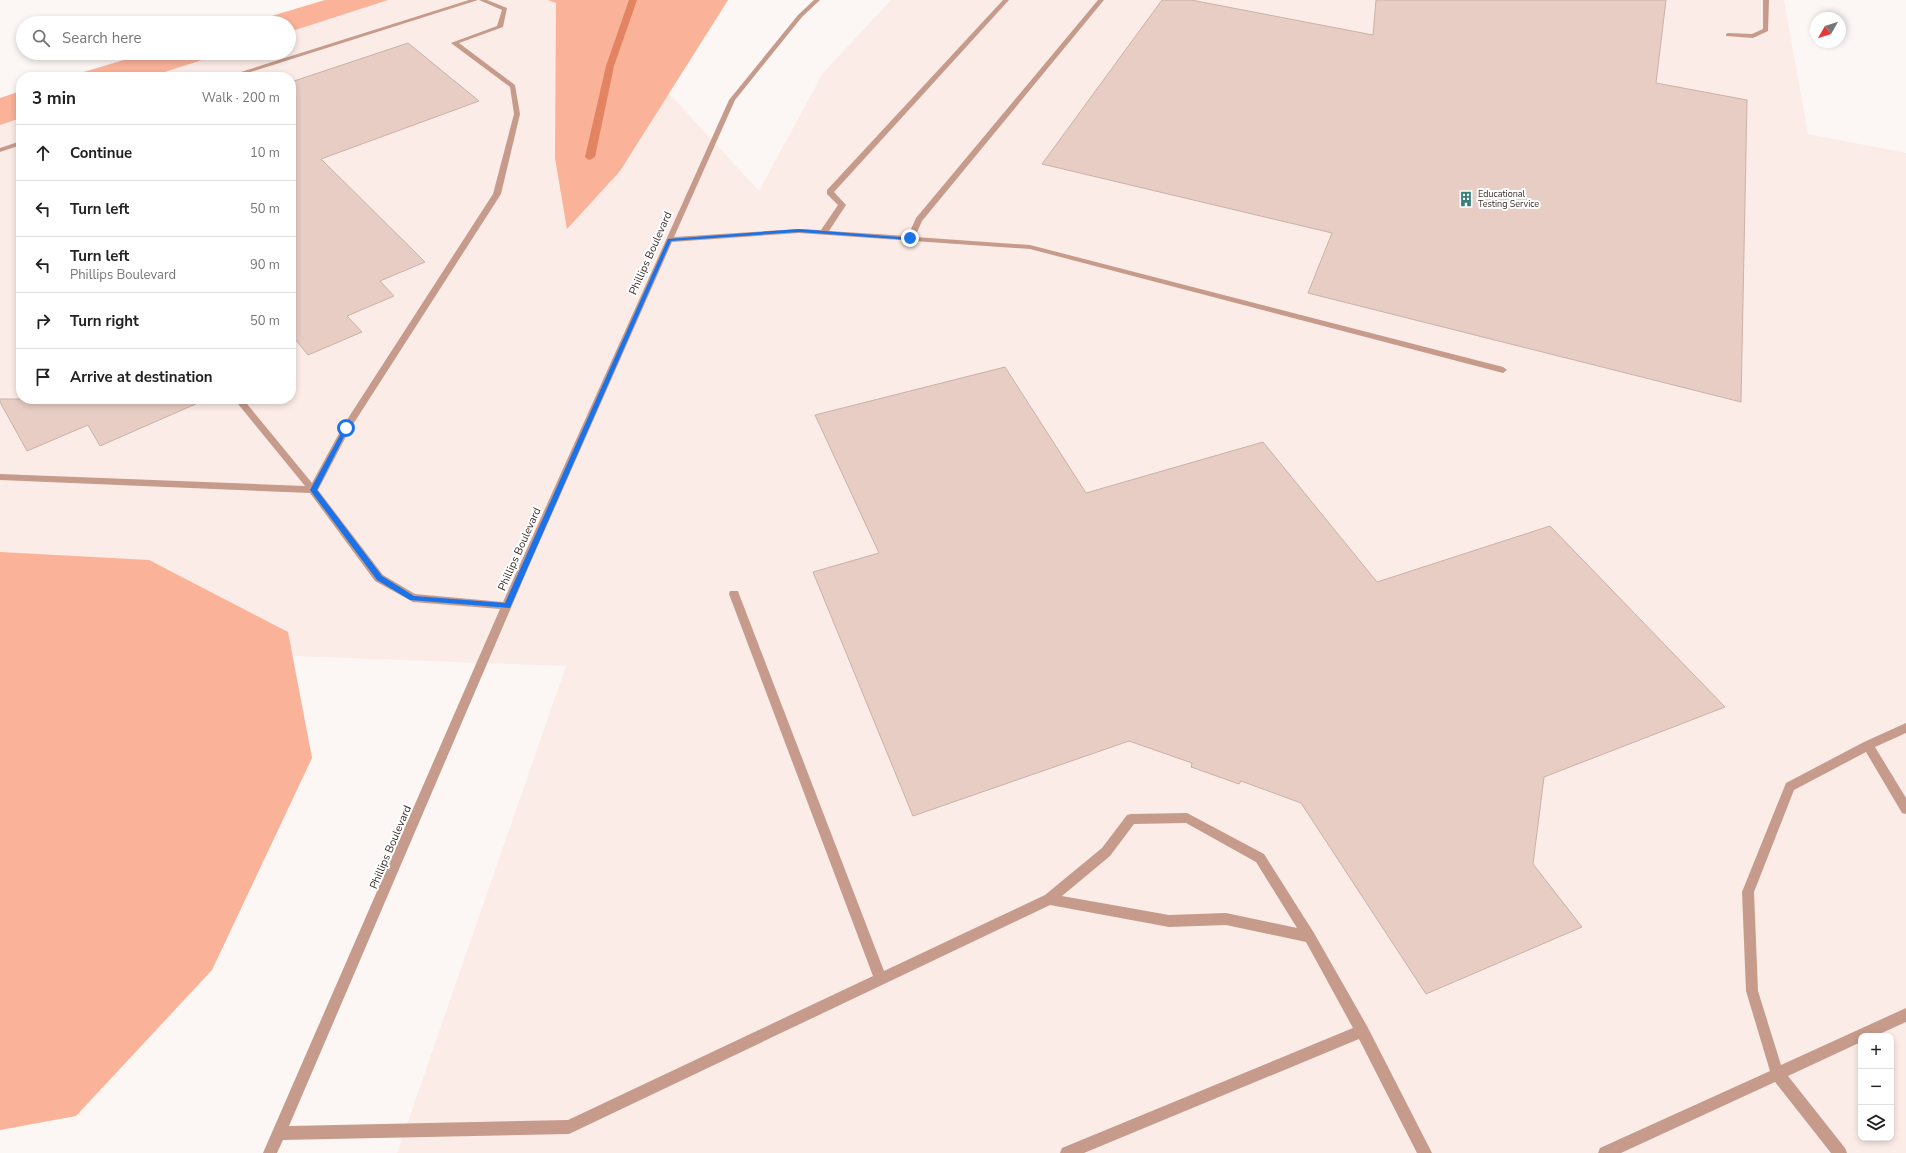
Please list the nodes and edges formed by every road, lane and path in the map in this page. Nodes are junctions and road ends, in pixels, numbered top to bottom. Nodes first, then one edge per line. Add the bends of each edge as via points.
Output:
1 (475, 0) edge
2 (482, 0) edge
3 (817, 0) edge
4 (1006, 0) edge
5 (1101, 0) edge
6 (1766, 0) edge
7 (1728, 34) dead end
8 (296, 56) edge
9 (283, 60) edge
10 (244, 72) edge
11 (16, 145) edge
12 (0, 150) edge
13 (824, 232) junction
14 (910, 238) junction
15 (670, 240) junction
16 (1503, 370) dead end
17 (242, 404) edge
18 (0, 477) edge
19 (313, 490) junction
20 (734, 594) dead end
21 (507, 606) junction
22 (1906, 728) edge
23 (1868, 745) junction
24 (1906, 810) edge
25 (1049, 899) junction
26 (1310, 937) junction
27 (881, 979) junction
28 (1906, 1015) edge
29 (1362, 1032) junction
30 (1777, 1073) junction
31 (278, 1133) junction
32 (270, 1153) edge
33 (1067, 1153) edge
34 (1425, 1153) edge
35 (1605, 1153) edge
36 (1840, 1153) edge

1 - 8 street
2 - 19 street via 504,9 500,27 454,43 513,86 517,114 497,194 346,428
3 - 15 street, Phillips Boulevard via 800,16 732,100
4 - 13 street via 830,192 842,205
5 - 14 street via 919,220
6 - 7 street via 1766,30 1753,36
9 - 10 street
11 - 12 street
13 - 14 street
13 - 15 street via 799,230
14 - 16 street via 1030,247
15 - 21 street, Phillips Boulevard
17 - 19 street
18 - 19 street
19 - 21 street via 379,578 399,590 413,598
20 - 27 street
21 - 31 street, Phillips Boulevard
22 - 23 street
23 - 24 street
23 - 30 street via 1790,787 1748,892 1752,991
25 - 26 street via 1169,921 1226,919
25 - 26 street via 1106,852 1131,819 1187,818 1260,858
25 - 27 street
26 - 29 street
27 - 31 street via 569,1127
28 - 30 street
29 - 33 street
29 - 34 street
30 - 35 street
30 - 36 street
31 - 32 street, Phillips Boulevard

